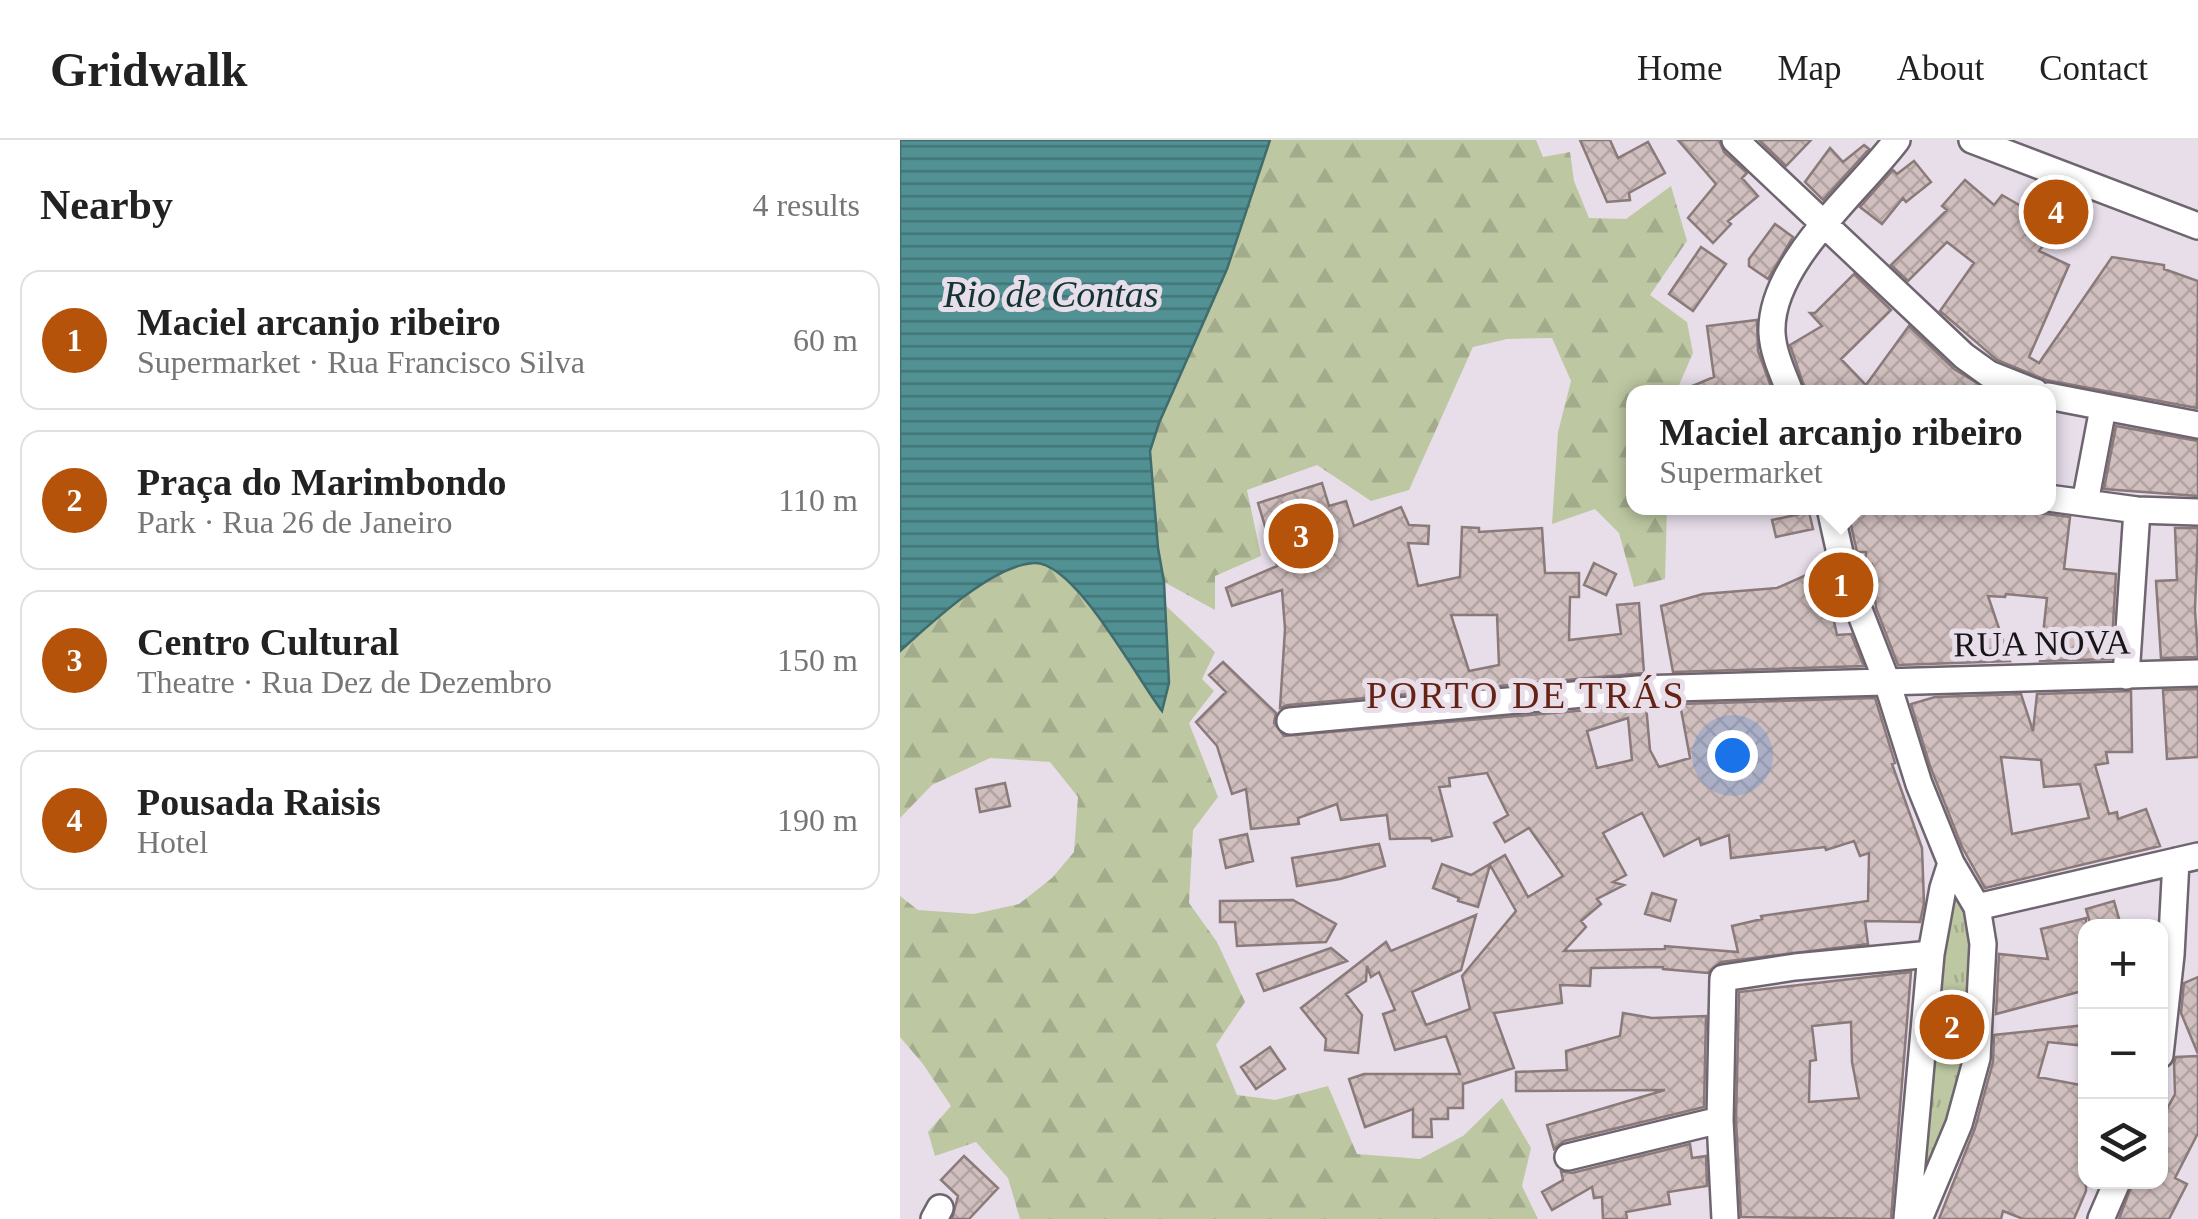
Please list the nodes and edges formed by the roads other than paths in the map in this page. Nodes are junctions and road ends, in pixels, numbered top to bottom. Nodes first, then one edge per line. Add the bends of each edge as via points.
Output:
1 (1735, 140) edge
2 (1897, 140) edge
3 (1972, 140) edge
4 (1826, 225) junction
5 (2198, 226) edge
6 (1787, 385) edge
7 (2018, 385) edge
8 (2056, 398) edge
9 (2103, 408) junction
10 (2198, 424) edge
11 (2056, 499) edge
12 (2085, 503) junction
13 (2136, 510) junction
14 (2198, 512) edge
15 (1832, 515) edge
16 (2198, 673) edge
17 (2126, 676) junction
18 (1887, 682) junction
19 (1290, 721) dead end
20 (2187, 858) edge
21 (1951, 863) junction
22 (1976, 907) junction
23 (1931, 954) junction
24 (2166, 1009) edge
25 (1720, 1120) junction
26 (1568, 1157) dead end
27 (2114, 1189) edge
28 (1724, 1219) edge
29 (1908, 1219) edge
30 (1920, 1219) edge
31 (2101, 1219) edge

1 - 4 street
2 - 4 street
3 - 5 street
4 - 6 street via 1779,291 1772,332
4 - 7 street via 1964,356
8 - 9 street
9 - 10 street
9 - 12 street
11 - 12 street
12 - 13 street
13 - 14 street
13 - 17 street
15 - 18 street via 1844,571
16 - 17 street, RUA NOVA
17 - 18 street, RUA NOVA
18 - 19 street, RUA NOVA via 1638,690
18 - 21 street
20 - 22 street
20 - 24 street
21 - 22 street
21 - 23 street
22 - 30 street via 1983,944 1978,1058
23 - 25 street via 1723,978
23 - 29 street
25 - 26 street
25 - 28 street
27 - 31 street

